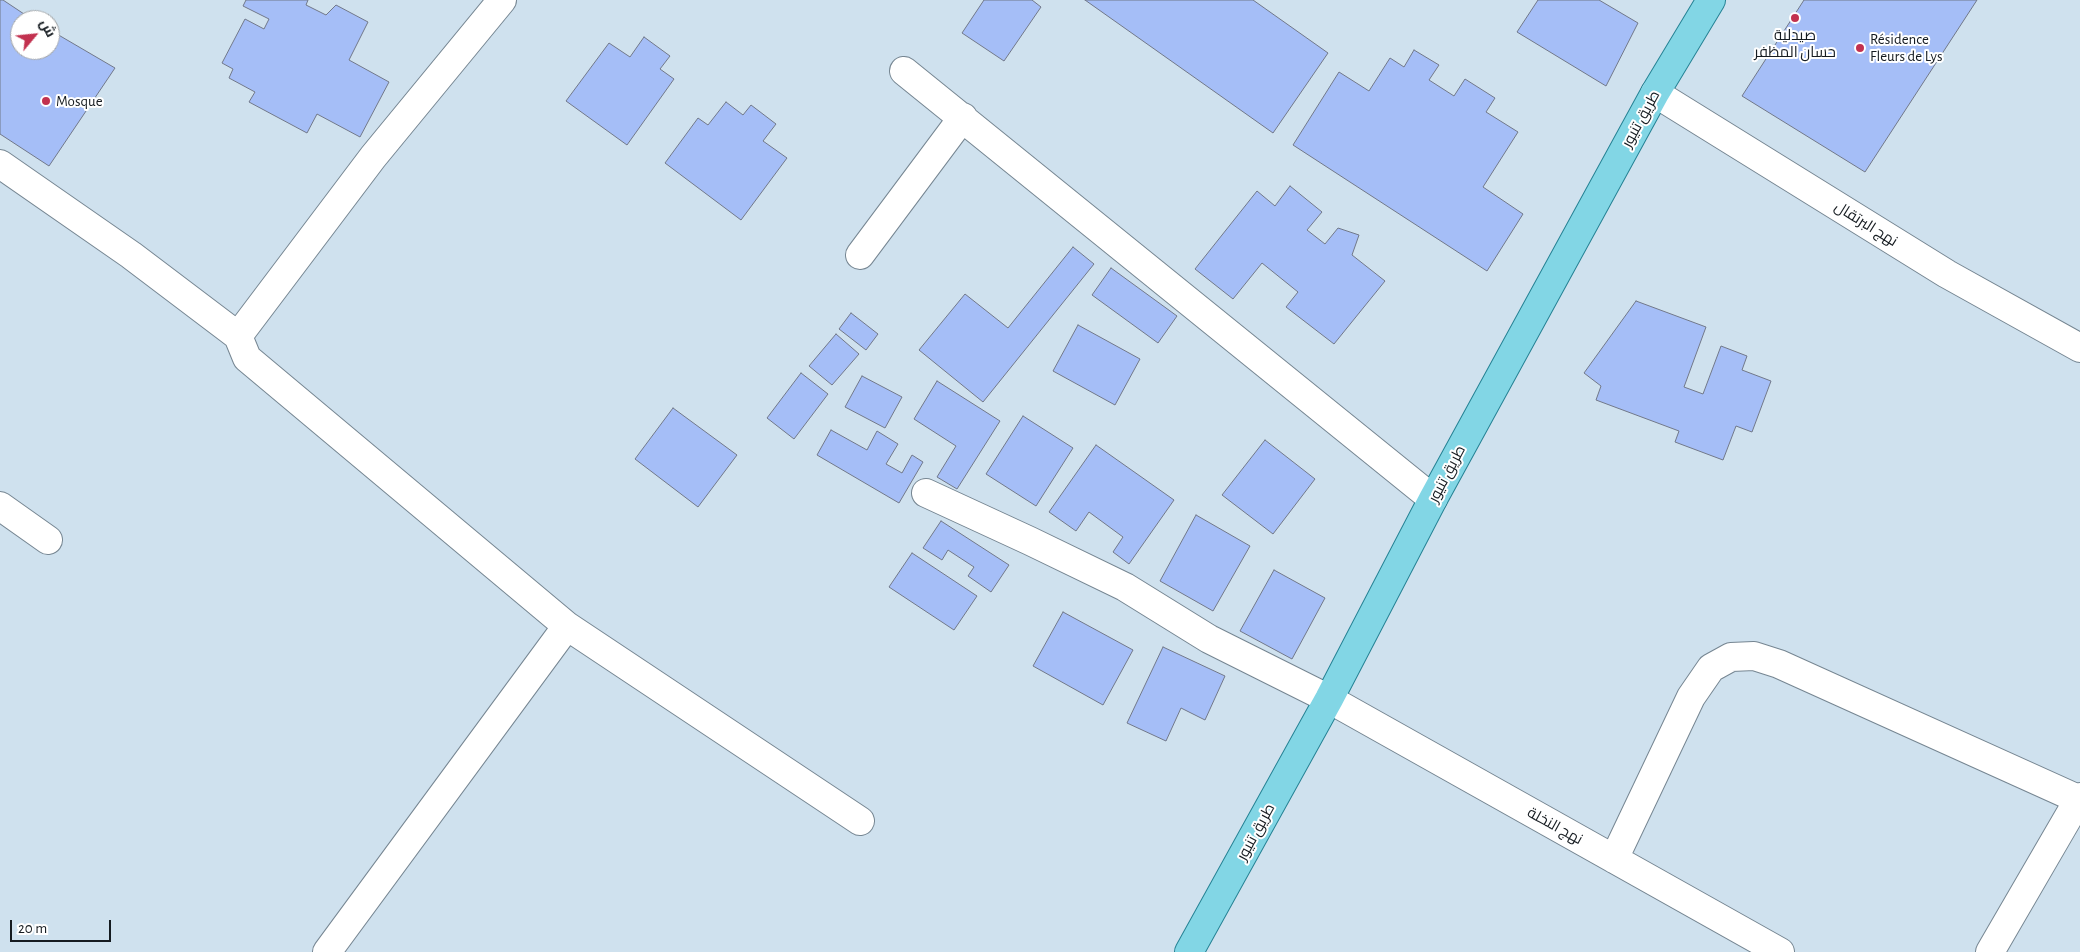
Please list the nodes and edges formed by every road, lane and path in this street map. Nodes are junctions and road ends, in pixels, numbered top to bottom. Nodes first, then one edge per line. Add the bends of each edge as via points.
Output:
1 (502, 0) edge
2 (1710, 0) edge
3 (904, 71) dead end
4 (1655, 93) junction
5 (962, 118) junction
6 (0, 164) edge
7 (860, 255) dead end
8 (238, 336) junction
9 (2080, 348) edge
10 (926, 493) dead end
11 (1433, 499) junction
12 (0, 506) edge
13 (48, 540) dead end
14 (567, 626) junction
15 (1330, 699) junction
16 (2079, 798) edge
17 (860, 821) dead end
18 (1614, 859) junction
19 (327, 952) edge
20 (1189, 952) edge
21 (1780, 952) edge
22 (1990, 952) edge

1 - 8 street via 374,157
2 - 4 main road, طريق تنيور
3 - 5 street
4 - 9 street, نهج البرتقال via 1947,274
4 - 11 main road, طريق تنيور
5 - 7 street
5 - 11 street
6 - 8 street via 131,255
8 - 14 street via 248,358
10 - 15 street, نهج النخلة via 1125,587 1210,639
11 - 15 main road, طريق تنيور
12 - 13 street
14 - 17 street
14 - 19 street
15 - 18 street, نهج النخلة
15 - 20 main road, طريق تنيور
16 - 18 street via 1779,664 1754,656 1731,657 1711,668 1691,697
16 - 22 street
18 - 21 street, نهج النخلة

